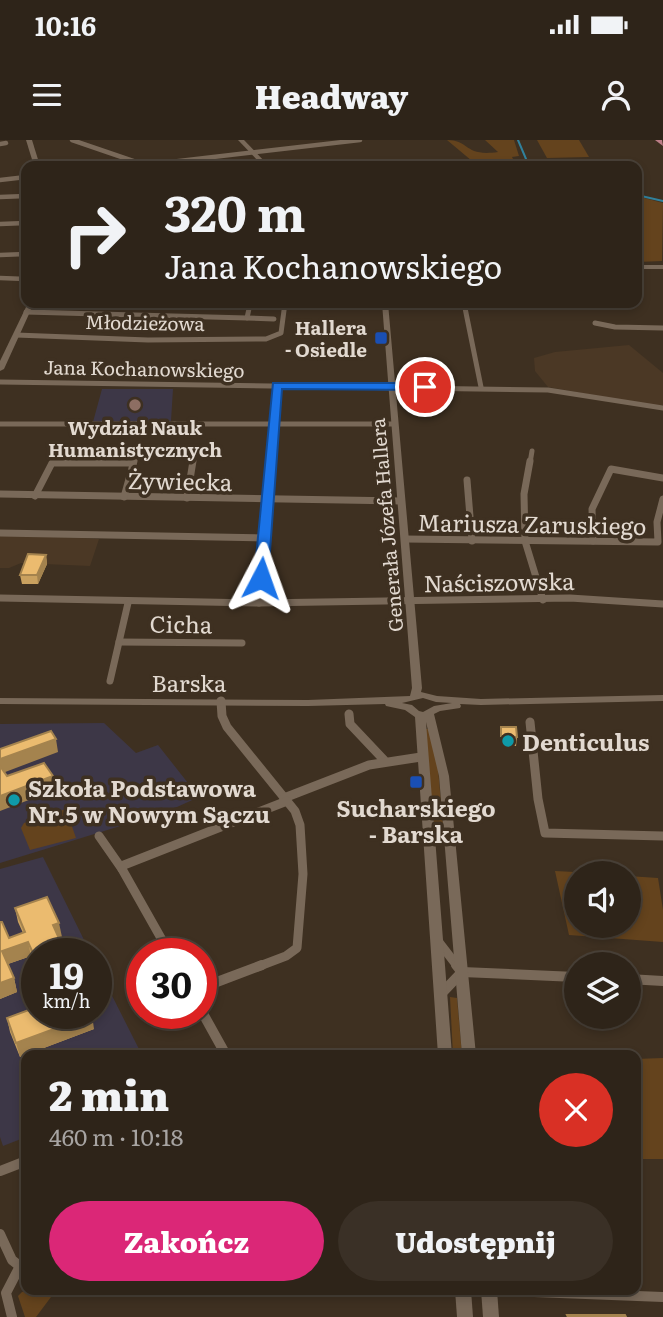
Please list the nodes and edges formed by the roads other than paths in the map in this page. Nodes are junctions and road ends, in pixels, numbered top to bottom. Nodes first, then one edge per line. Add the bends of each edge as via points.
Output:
1 (72, 140) edge
2 (241, 140) edge
3 (360, 140) edge
4 (658, 140) edge
5 (27, 141) edge
6 (6, 143) dead end
7 (663, 144) edge
8 (0, 145) edge
9 (252, 152) junction
10 (35, 161) edge
11 (131, 161) edge
12 (183, 161) edge
13 (261, 161) edge
14 (21, 178) edge
15 (0, 180) edge
16 (21, 196) edge
17 (0, 197) edge
18 (21, 223) edge
19 (0, 224) edge
20 (21, 254) edge
21 (0, 255) edge
22 (642, 267) edge
23 (663, 267) edge
24 (0, 278) edge
25 (21, 279) edge
26 (28, 308) edge
27 (249, 308) edge
28 (284, 308) edge
29 (385, 308) edge
30 (465, 308) edge
31 (26, 313) junction
32 (247, 318) junction
33 (274, 319) dead end
34 (595, 323) dead end
35 (663, 328) edge
36 (16, 335) junction
37 (0, 369) edge
38 (0, 382) edge
39 (277, 385) junction
40 (391, 386) junction
41 (481, 387) junction
42 (660, 408) edge
43 (663, 416) edge
44 (0, 424) edge
45 (273, 424) junction
46 (394, 424) junction
47 (532, 451) dead end
48 (132, 463) junction
49 (663, 478) edge
50 (467, 480) dead end
51 (0, 494) edge
52 (35, 496) junction
53 (124, 497) junction
54 (187, 498) junction
55 (267, 499) junction
56 (663, 499) edge
57 (401, 501) junction
58 (0, 533) edge
59 (263, 538) junction
60 (405, 539) junction
61 (471, 541) junction
62 (525, 541) junction
63 (593, 541) junction
64 (0, 598) edge
65 (543, 600) junction
66 (412, 602) junction
67 (128, 603) junction
68 (259, 603) junction
69 (663, 604) edge
70 (119, 642) junction
71 (242, 643) dead end
72 (416, 661) junction
73 (110, 681) dead end
74 (663, 698) edge
75 (0, 701) edge
76 (221, 701) junction
77 (411, 701) junction
78 (430, 706) junction
79 (349, 714) dead end
80 (530, 723) dead end
81 (422, 757) junction
82 (384, 760) junction
83 (285, 800) junction
84 (99, 836) dead end
85 (663, 836) edge
86 (122, 869) junction
87 (161, 938) edge
88 (437, 939) junction
89 (462, 972) junction
90 (564, 976) edge
91 (641, 980) edge
92 (663, 981) edge
93 (217, 982) edge
94 (442, 994) junction
95 (212, 1029) edge
96 (223, 1050) edge
97 (445, 1050) edge
98 (469, 1050) edge
99 (21, 1163) edge
100 (0, 1171) edge
101 (0, 1234) edge
102 (21, 1267) edge
103 (21, 1272) edge
104 (3, 1294) edge
105 (463, 1295) edge
106 (489, 1295) edge
107 (613, 1295) edge
108 (663, 1297) edge
109 (12, 1317) edge
110 (465, 1317) edge
111 (491, 1317) edge

1 - 11 street
2 - 9 street
3 - 9 street
4 - 7 main road
5 - 10 street
6 - 8 street
9 - 12 street
9 - 13 street
14 - 15 street
16 - 17 street
18 - 19 street
20 - 21 street
22 - 23 street
24 - 25 street
26 - 31 street
27 - 32 street
28 - 36 street, Młodzieżowa via 281,333 274,338
29 - 40 street, Generała Józefa Hallera
30 - 41 street
31 - 32 street
31 - 36 street
32 - 33 street
34 - 35 street
36 - 37 street
38 - 39 street, Jana Kochanowskiego
39 - 40 street, Jana Kochanowskiego
39 - 45 street
40 - 41 street, Jana Kochanowskiego
40 - 46 street, Generała Józefa Hallera
41 - 42 street, Jana Kochanowskiego via 548,390
42 - 43 street
44 - 45 street
45 - 46 street
45 - 55 street
46 - 57 street, Generała Józefa Hallera
47 - 62 street via 524,494
48 - 52 street via 52,463
48 - 53 street
48 - 54 street via 139,447 193,450
49 - 63 street via 611,469 592,509
50 - 61 street
51 - 52 street, Żywiecka
52 - 53 street, Żywiecka
53 - 54 street, Żywiecka
54 - 55 street, Żywiecka
55 - 57 street, Żywiecka
55 - 59 street
56 - 63 street, Mariusza Zaruskiego via 657,542
57 - 60 street, Generała Józefa Hallera
58 - 59 street
59 - 68 street
60 - 61 street, Mariusza Zaruskiego
60 - 66 street, Generała Józefa Hallera
61 - 62 street, Mariusza Zaruskiego
62 - 63 street, Mariusza Zaruskiego
62 - 65 street
64 - 67 street, Naściszowska
65 - 66 street, Naściszowska
65 - 69 street, Naściszowska
66 - 68 street, Naściszowska
66 - 72 street, Generała Józefa Hallera
67 - 68 street, Naściszowska
67 - 70 street, Cicha
70 - 71 street, Cicha
70 - 73 street, Cicha
72 - 77 street, Generała Józefa Hallera
72 - 78 street, Generała Józefa Hallera
74 - 78 street
75 - 76 street, Barska
76 - 77 street, Barska
76 - 83 street via 227,727
77 - 78 street
77 - 78 street
78 - 81 street
78 - 89 street via 444,776
79 - 82 street via 350,724
80 - 85 street via 545,833
81 - 82 street
81 - 88 street
82 - 83 street
83 - 86 street via 132,860
83 - 93 street via 302,830 297,948
84 - 86 street
86 - 87 street
88 - 89 street
88 - 94 street
89 - 90 street
89 - 94 street
89 - 98 street
91 - 92 street
94 - 97 street
95 - 96 street
99 - 100 street
101 - 102 street via 8,1255
103 - 104 street
104 - 109 street
105 - 110 street
106 - 111 street
107 - 108 street

